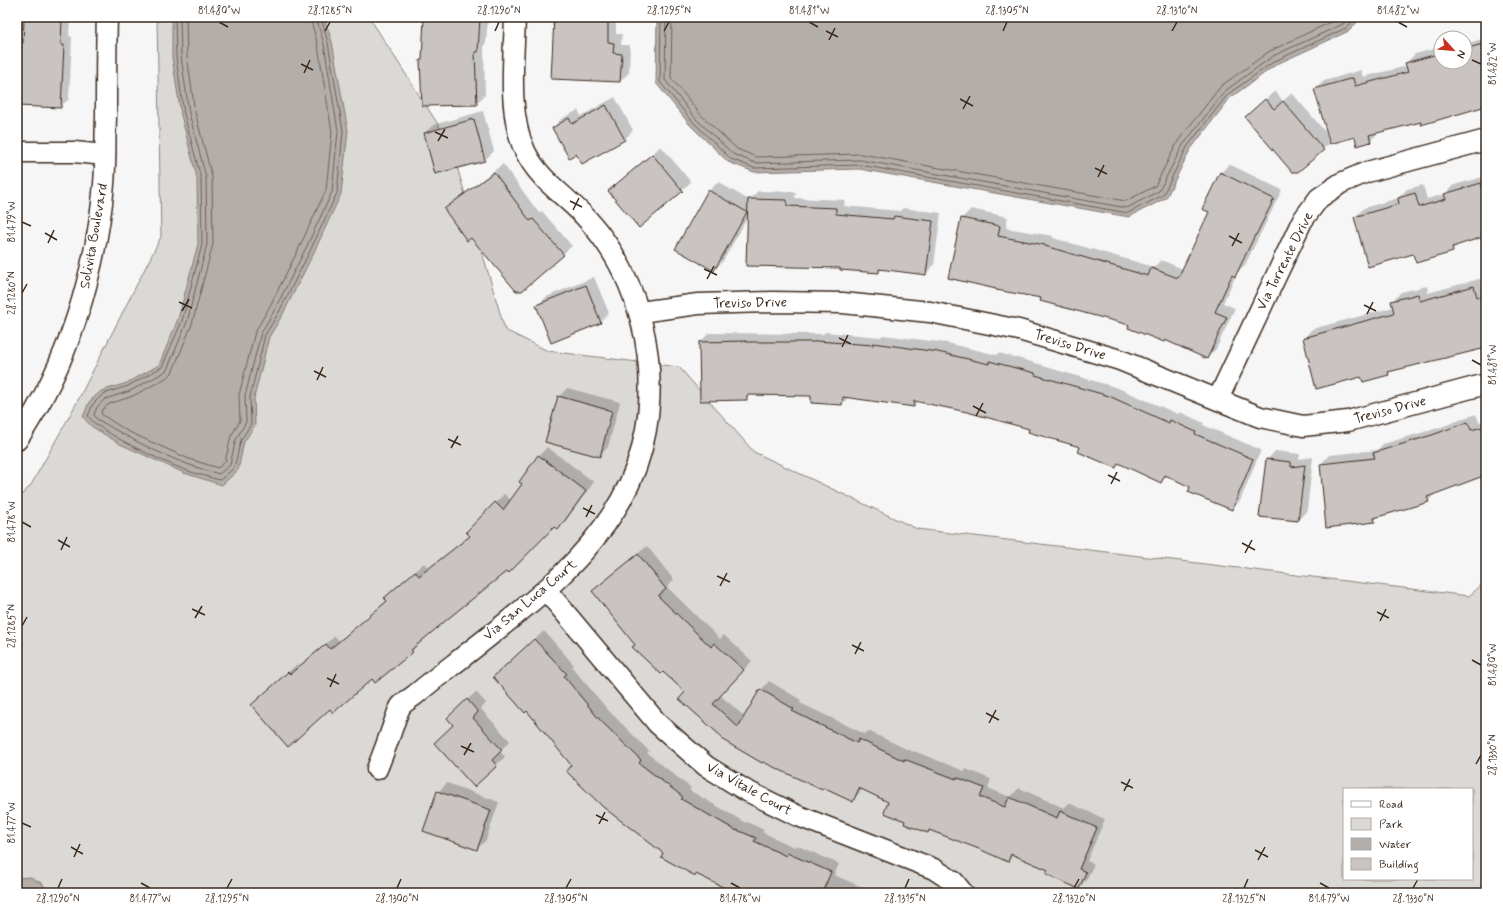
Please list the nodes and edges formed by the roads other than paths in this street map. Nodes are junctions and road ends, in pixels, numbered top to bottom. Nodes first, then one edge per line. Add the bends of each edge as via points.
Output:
1 (107, 17) edge
2 (515, 17) edge
3 (1486, 140) edge
4 (17, 152) edge
5 (105, 155) junction
6 (640, 312) junction
7 (1486, 384) edge
8 (1218, 399) junction
9 (17, 440) edge
10 (546, 590) junction
11 (377, 769) dead end
12 (963, 893) edge

1 - 5 street, Solivita Boulevard
2 - 6 street, Via San Luca Court via 514,109 523,146 540,175 588,220 605,242 627,281
3 - 8 street, Via Torrente Drive via 1367,172 1341,182 1319,198 1302,221
4 - 5 street
5 - 9 street, Solivita Boulevard via 100,218 82,299 59,362
6 - 8 street, Treviso Drive via 698,304 804,302 843,303 930,312 1019,330 1120,360
6 - 10 street, Via San Luca Court via 649,378 644,437 635,471 622,499 601,532 581,557
7 - 8 street, Treviso Drive via 1348,421 1303,426 1260,417
10 - 11 street, Via San Luca Court via 400,706
10 - 12 street, Via Vitale Court via 658,724 706,766 745,790 796,814 934,869 954,882

